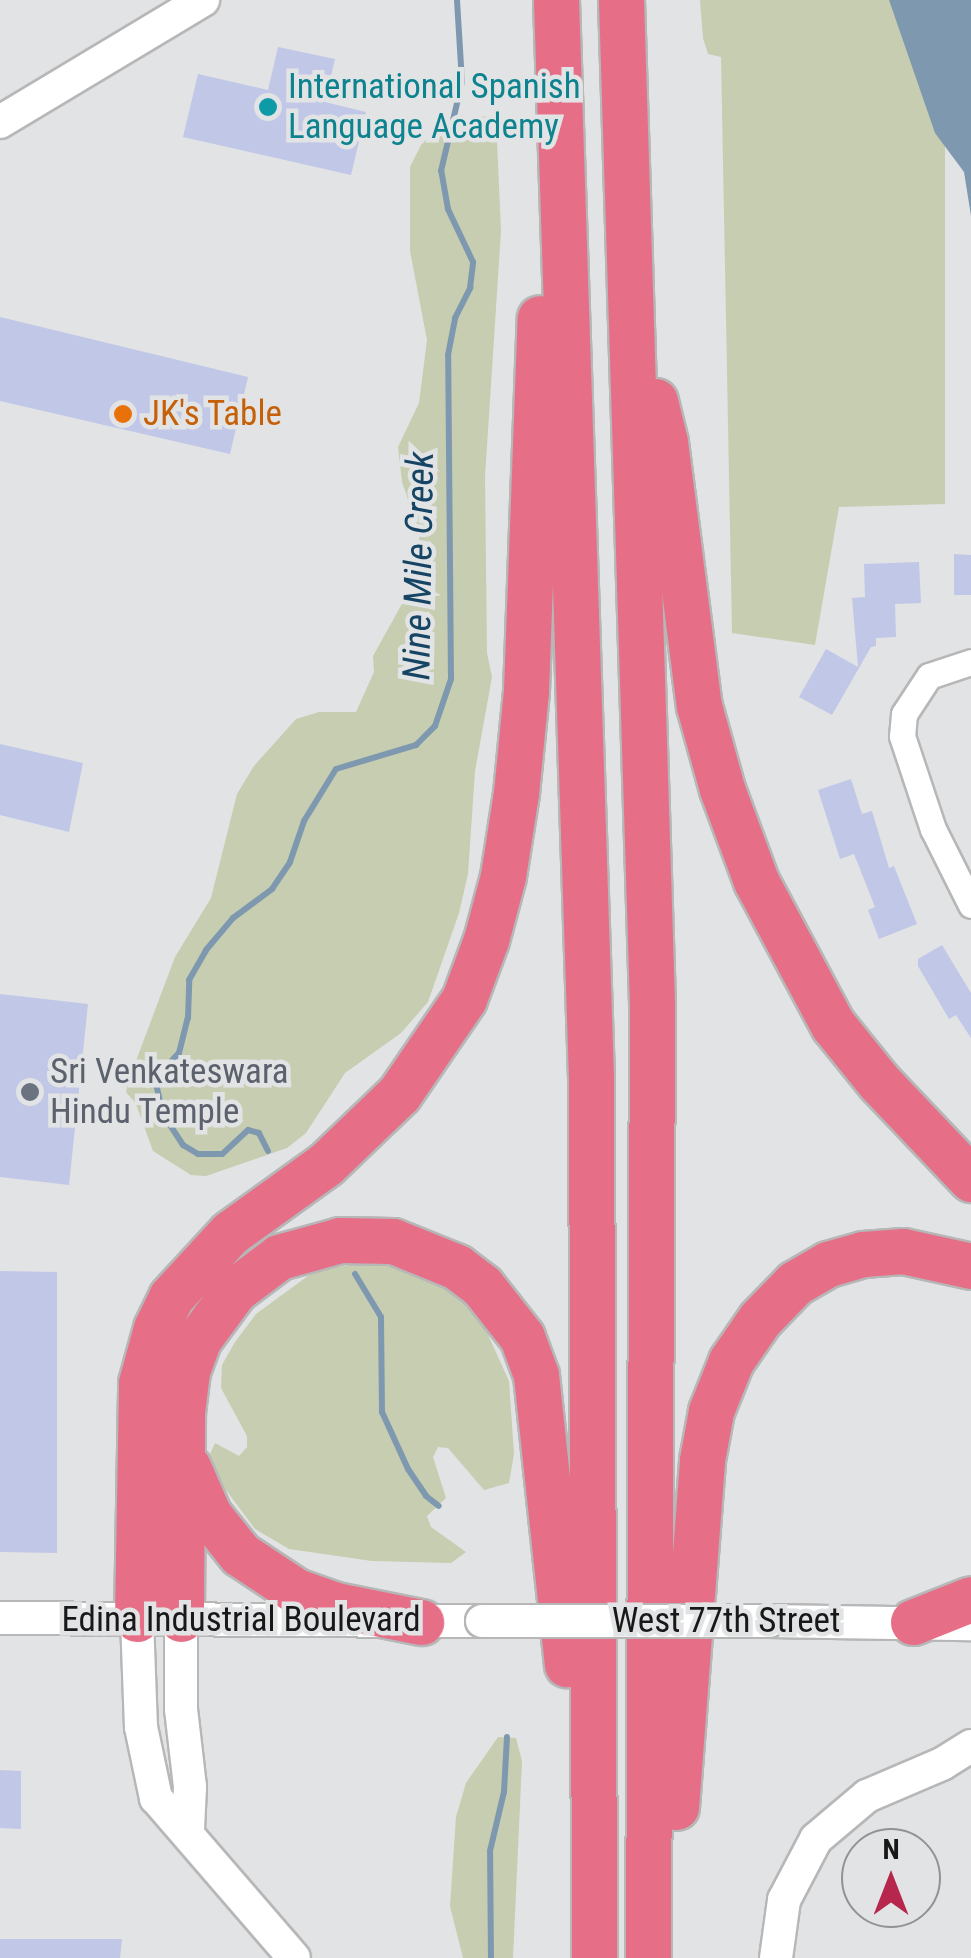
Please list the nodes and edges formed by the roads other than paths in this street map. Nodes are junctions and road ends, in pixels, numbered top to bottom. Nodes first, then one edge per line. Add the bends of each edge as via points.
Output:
1 (203, 0) edge
2 (556, 0) edge
3 (621, 0) edge
4 (0, 122) edge
5 (560, 127) junction
6 (630, 291) junction
7 (971, 662) edge
8 (971, 905) edge
9 (971, 1179) edge
10 (971, 1266) edge
11 (182, 1454) junction
12 (971, 1599) edge
13 (0, 1618) edge
14 (159, 1619) junction
15 (482, 1621) joint
16 (421, 1622) junction
17 (913, 1622) junction
18 (971, 1624) edge
19 (971, 1746) edge
20 (957, 1765) edge
21 (188, 1829) junction
22 (294, 1958) edge
23 (582, 1958) edge
24 (594, 1958) edge
25 (648, 1958) edge
26 (660, 1958) edge
27 (776, 1958) edge

1 - 4 street
2 - 5 highway
3 - 6 highway
5 - 14 highway via 541,302 524,708 506,860 486,940 464,998 399,1094 326,1164 196,1264 156,1328 142,1383
5 - 24 highway via 591,1077
6 - 9 highway via 665,442 699,706 756,881 833,1024
6 - 25 highway via 652,1006
7 - 8 street via 928,676 903,725 932,828
10 - 26 highway via 902,1251 828,1264 794,1283 731,1361 710,1411 702,1460
11 - 14 highway
11 - 16 highway via 209,1514 240,1554 296,1591
11 - 23 highway via 187,1371 198,1340 235,1290 279,1257 340,1240 392,1241 457,1267 505,1312 536,1375 566,1650
12 - 17 highway
13 - 14 street, Edina Industrial Boulevard
14 - 16 street, Edina Industrial Boulevard
14 - 21 street via 181,1709
14 - 21 street via 146,1764 156,1798
15 - 16 street, Edina Industrial Boulevard
15 - 17 street, West 77th Street, bridge
17 - 18 street, West 77th Street
19 - 20 street
20 - 27 street via 867,1796 816,1839 784,1900
21 - 22 street

